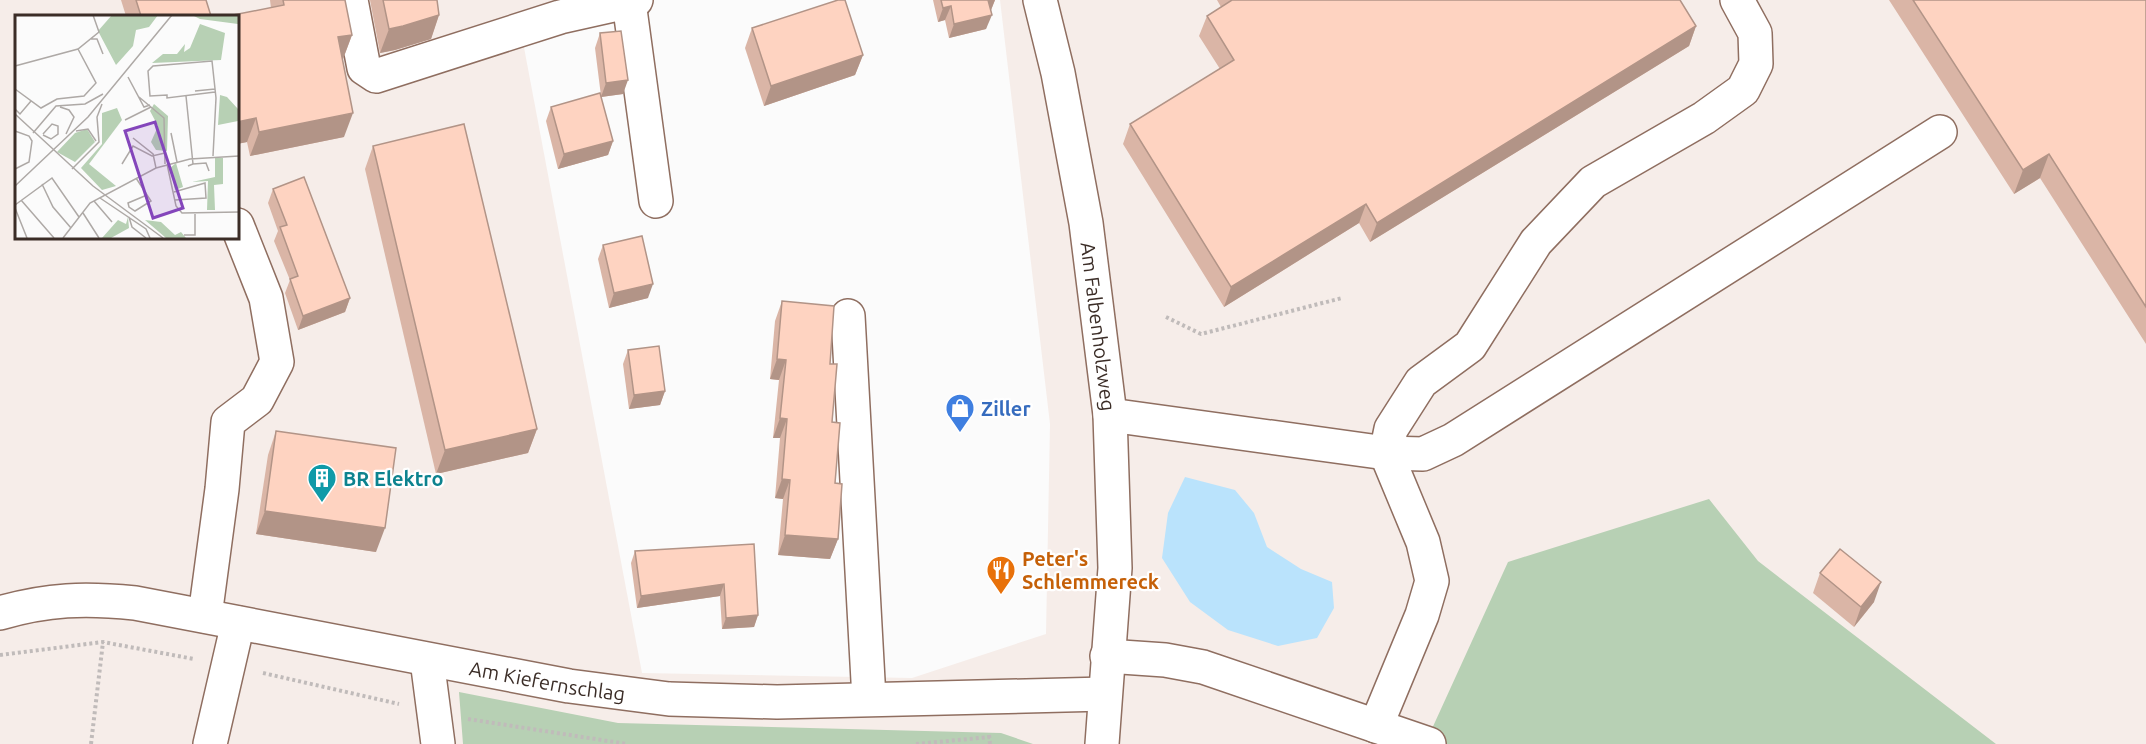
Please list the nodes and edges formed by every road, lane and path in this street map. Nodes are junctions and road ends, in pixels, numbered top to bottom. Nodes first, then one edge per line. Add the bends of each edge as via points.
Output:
1 (351, 0) edge
2 (1040, 0) edge
3 (1737, 0) edge
4 (633, 1) edge
5 (558, 9) edge
6 (1940, 132) dead end
7 (656, 201) dead end
8 (238, 228) edge
9 (1342, 298) dead end
10 (848, 316) dead end
11 (1166, 318) dead end
12 (1110, 415) junction
13 (1386, 453) junction
14 (0, 613) edge
15 (205, 616) junction
16 (238, 623) junction
17 (104, 642) junction
18 (0, 655) edge
19 (1107, 656) junction
20 (427, 660) junction
21 (229, 666) junction
22 (1105, 694) junction
23 (869, 699) junction
24 (432, 711) junction
25 (1376, 726) junction
26 (91, 744) edge
27 (210, 744) edge
28 (438, 744) edge
29 (627, 744) edge
30 (916, 744) edge
31 (990, 744) edge
32 (1102, 744) edge
33 (1429, 744) edge

1 - 5 street via 364,68 376,76
2 - 12 street, Am Falbenholzweg via 1086,223
3 - 13 street via 1755,33 1756,64 1743,90 1704,118 1593,182 1536,242 1470,346 1421,382 1391,429
4 - 5 street
4 - 7 street
6 - 13 street via 1453,440 1423,454
8 - 15 street via 266,298 277,362 257,400 228,422
9 - 11 path via 1201,334
10 - 23 street
12 - 13 street
12 - 19 street, Am Falbenholzweg via 1115,568
13 - 25 street via 1423,542 1432,581
14 - 15 street, Am Kiefernschlag via 39,602 90,598
15 - 16 street, Am Kiefernschlag
16 - 20 street, Am Kiefernschlag
16 - 21 street
17 - 18 path
17 - 21 path
17 - 26 path
19 - 22 street, Am Falbenholzweg
19 - 25 street via 1203,667
20 - 23 street, Am Kiefernschlag via 569,686 669,699
20 - 24 street
21 - 24 path
21 - 27 street
22 - 23 street, Am Kiefernschlag
22 - 32 street, Am Falbenholzweg
24 - 28 street
24 - 29 path via 511,728
25 - 33 street
30 - 31 path via 990,737

